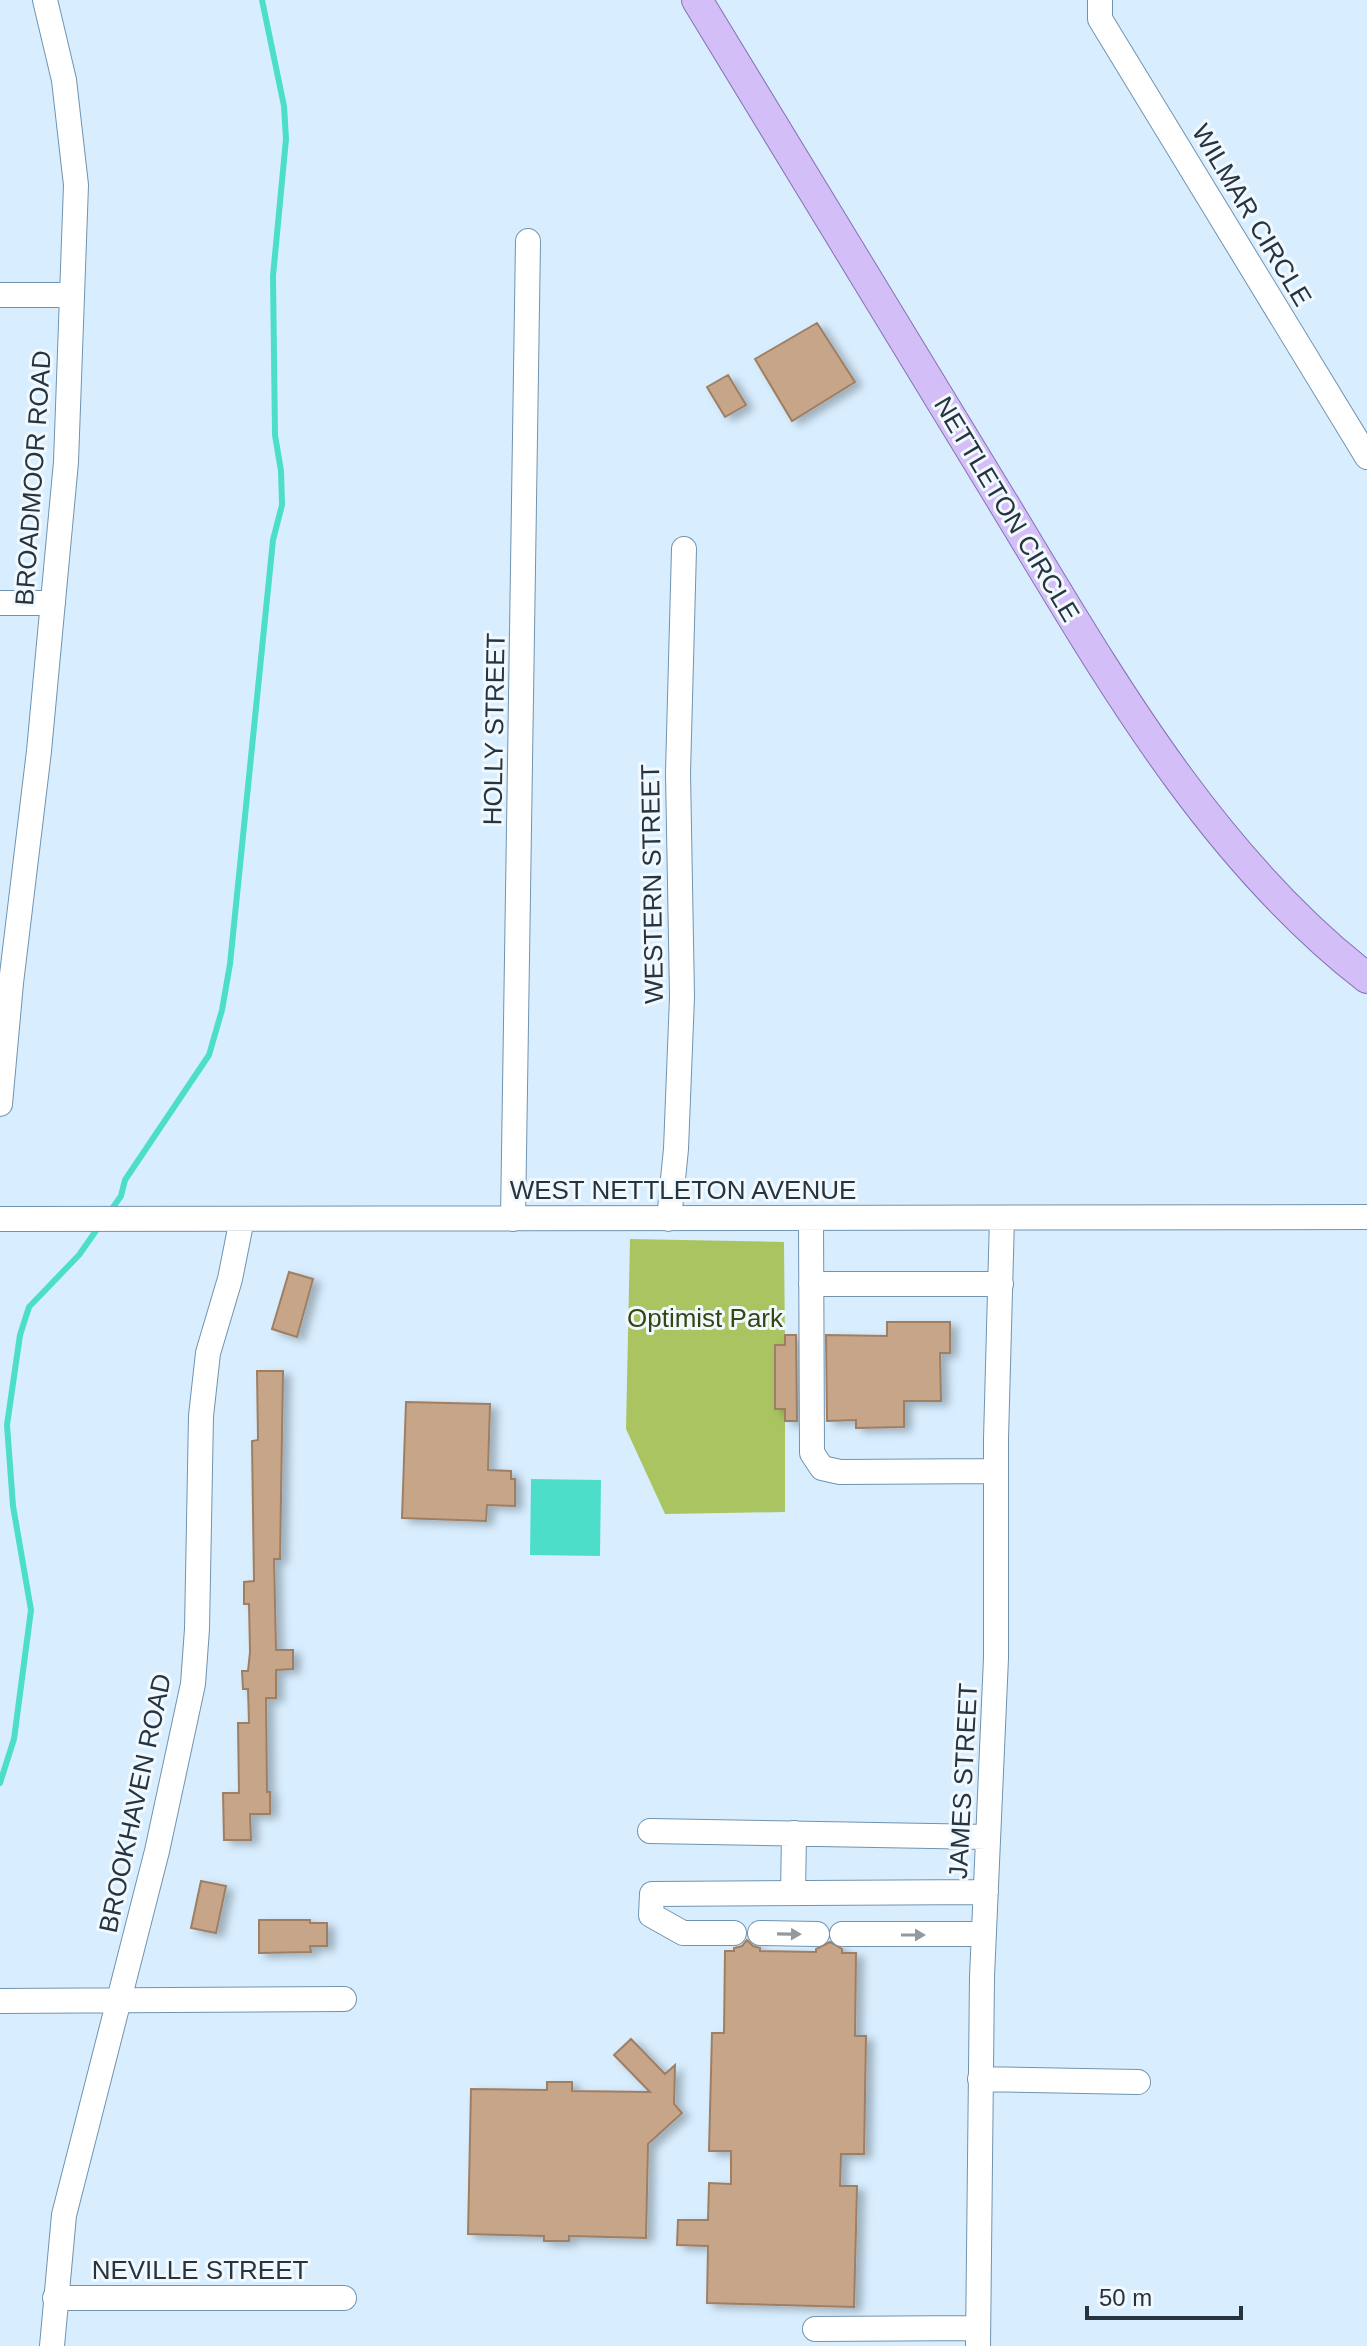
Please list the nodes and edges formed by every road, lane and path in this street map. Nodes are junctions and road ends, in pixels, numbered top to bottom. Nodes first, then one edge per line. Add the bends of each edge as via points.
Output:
1 (45, 0) edge
2 (697, 0) edge
3 (1100, 0) edge
4 (528, 241) dead end
5 (0, 295) edge
6 (72, 295) junction
7 (1367, 457) edge
8 (684, 549) dead end
9 (0, 603) edge
10 (53, 603) junction
11 (10, 910) edge
12 (1367, 978) edge
13 (0, 1104) edge
14 (1367, 1217) edge
15 (811, 1218) junction
16 (1002, 1218) junction
17 (0, 1219) edge
18 (242, 1219) junction
19 (513, 1219) junction
20 (669, 1219) junction
21 (811, 1284) junction
22 (1001, 1284) junction
23 (996, 1471) junction
24 (650, 1831) dead end
25 (794, 1833) junction
26 (988, 1837) junction
27 (986, 1892) junction
28 (793, 1893) junction
29 (734, 1933) dead end
30 (760, 1933) dead end
31 (817, 1934) dead end
32 (842, 1934) dead end
33 (984, 1934) junction
34 (344, 1999) dead end
35 (118, 2000) junction
36 (0, 2001) edge
37 (980, 2079) junction
38 (1138, 2082) dead end
39 (55, 2298) junction
40 (344, 2298) dead end
41 (815, 2329) dead end
42 (978, 2337) edge
43 (52, 2346) edge

1 - 6 street, BROADMOOR ROAD via 64,80 74,159
2 - 12 main road, NETTLETON CIRCLE via 1104,668 1193,799 1243,861 1328,948
3 - 7 street, WILMAR CIRCLE via 1100,19
4 - 19 street, HOLLY STREET
5 - 6 street
6 - 10 street, BROADMOOR ROAD via 66,462
8 - 20 street, WESTERN STREET via 678,773 682,997
9 - 10 street
10 - 11 street, BROADMOOR ROAD
11 - 13 street, BROADMOOR ROAD
14 - 16 street, WEST NETTLETON AVENUE
15 - 16 street, WEST NETTLETON AVENUE
15 - 20 street, WEST NETTLETON AVENUE
15 - 21 street
16 - 22 street, JAMES STREET
17 - 18 street, WEST NETTLETON AVENUE
18 - 19 street, WEST NETTLETON AVENUE
18 - 35 street, BROOKHAVEN ROAD via 208,1353 201,1416 193,1684
19 - 20 street, WEST NETTLETON AVENUE
21 - 22 street
21 - 23 street via 812,1453 822,1468
22 - 23 street, JAMES STREET
23 - 26 street, JAMES STREET via 996,1658
24 - 25 street
25 - 26 street
25 - 28 street
26 - 27 street, JAMES STREET
27 - 28 street
27 - 33 street, JAMES STREET
28 - 29 street via 652,1894 651,1915 683,1933
30 -> 31 street
32 -> 33 street
33 - 37 street, JAMES STREET
34 - 35 street
35 - 36 street
35 - 39 street, BROOKHAVEN ROAD via 64,2215
37 - 38 street
37 - 42 street, JAMES STREET
39 - 40 street, NEVILLE STREET
39 - 43 street, BROOKHAVEN ROAD
41 - 42 street

